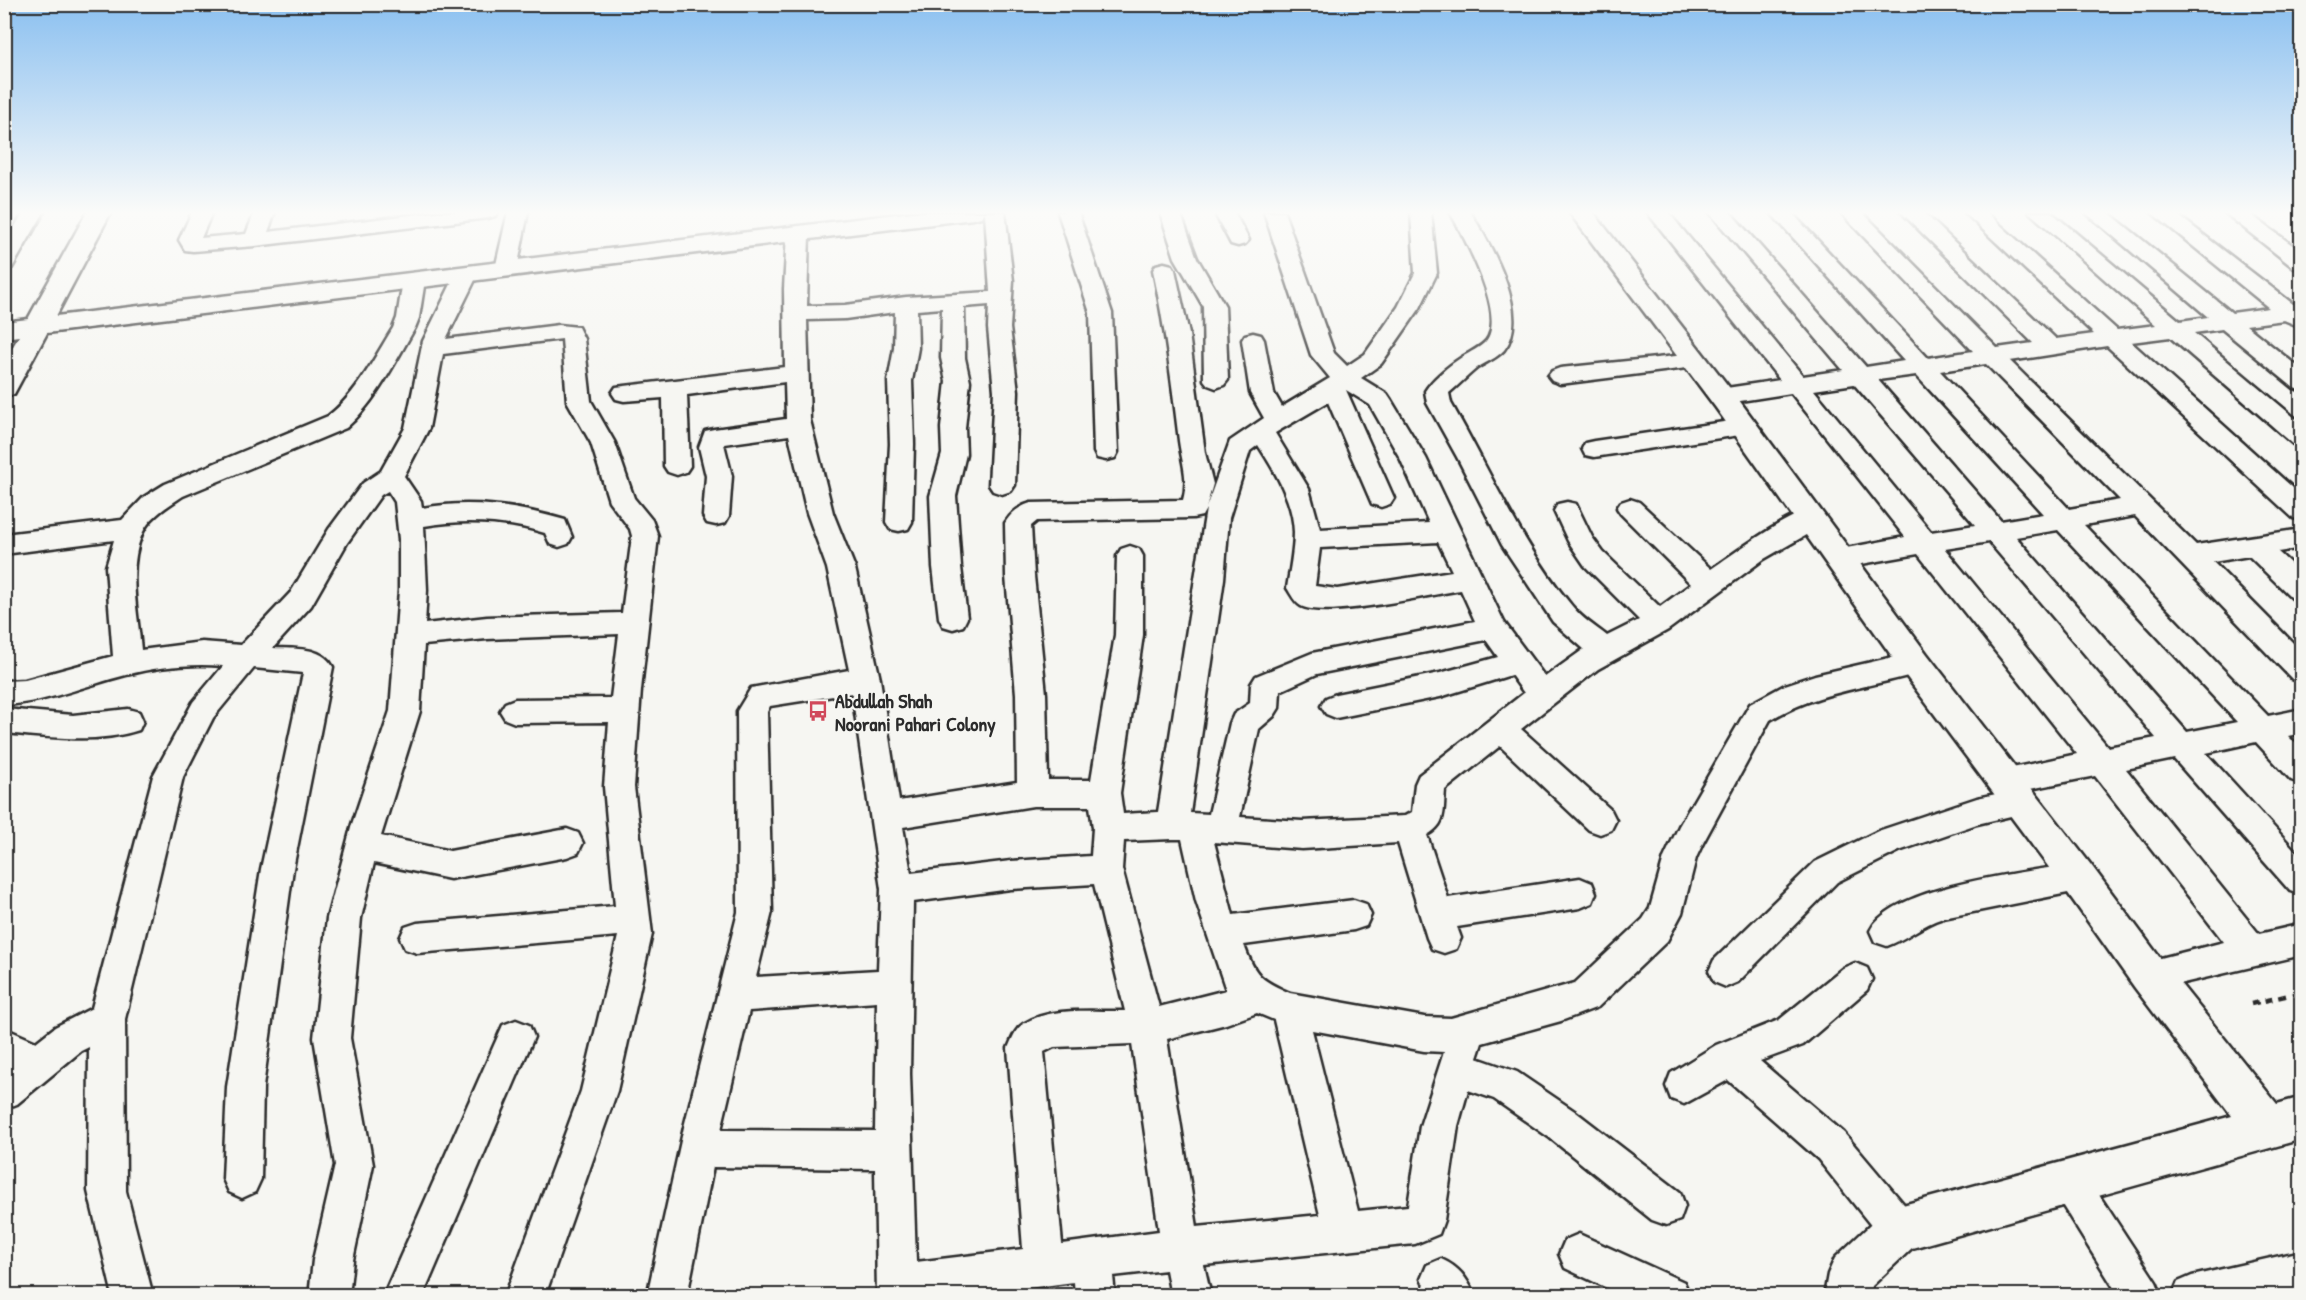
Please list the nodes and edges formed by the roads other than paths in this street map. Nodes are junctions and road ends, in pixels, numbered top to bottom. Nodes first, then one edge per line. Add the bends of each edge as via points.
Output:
1 (67, 273) edge
2 (477, 273) edge
3 (790, 273) edge
4 (1001, 273) edge
5 (1088, 273) edge
6 (1165, 273) edge
7 (1195, 273) edge
8 (1295, 273) edge
9 (1426, 273) edge
10 (1490, 273) edge
11 (1627, 273) edge
12 (1706, 273) edge
13 (1771, 273) edge
14 (1836, 273) edge
15 (1909, 273) edge
16 (1974, 273) edge
17 (2039, 273) edge
18 (2109, 273) edge
19 (2168, 273) edge
20 (2241, 273) edge
21 (467, 274) junction
22 (414, 280) junction
23 (1001, 298) junction
24 (953, 301) junction
25 (906, 304) junction
26 (796, 313) junction
27 (2297, 315) edge
28 (2226, 321) junction
29 (38, 326) junction
30 (2174, 329) junction
31 (4, 330) edge
32 (2110, 338) junction
33 (1253, 340) dead end
34 (2051, 347) junction
35 (433, 348) junction
36 (1989, 356) junction
37 (1695, 361) junction
38 (1923, 366) junction
39 (797, 373) junction
40 (1860, 375) junction
41 (1560, 376) dead end
42 (1216, 380) dead end
43 (1338, 382) junction
44 (2301, 383) edge
45 (1797, 385) junction
46 (4, 388) edge
47 (675, 389) junction
48 (624, 393) dead end
49 (1721, 396) junction
50 (799, 425) junction
51 (1270, 426) junction
52 (1744, 427) junction
53 (2301, 438) edge
54 (1594, 449) dead end
55 (1106, 452) dead end
56 (677, 466) dead end
57 (391, 477) junction
58 (1002, 485) dead end
59 (2290, 488) edge
60 (1380, 498) dead end
61 (2142, 506) junction
62 (1630, 508) dead end
63 (1567, 511) dead end
64 (2301, 512) edge
65 (717, 516) dead end
66 (410, 519) junction
67 (2063, 519) junction
68 (1811, 520) junction
69 (899, 522) dead end
70 (130, 529) junction
71 (1995, 531) junction
72 (1446, 532) junction
73 (559, 537) dead end
74 (2301, 538) edge
75 (1306, 539) junction
76 (1924, 543) junction
77 (4, 544) edge
78 (2255, 546) junction
79 (1130, 556) dead end
80 (2191, 556) junction
81 (1839, 558) junction
82 (1469, 579) junction
83 (1709, 584) junction
84 (2301, 591) edge
85 (952, 618) dead end
86 (1658, 622) junction
87 (634, 623) junction
88 (1493, 628) junction
89 (410, 636) junction
90 (1604, 650) junction
91 (248, 656) junction
92 (1518, 662) junction
93 (128, 663) junction
94 (1915, 663) junction
95 (2301, 671) edge
96 (865, 679) junction
97 (4, 693) edge
98 (1541, 694) junction
99 (1336, 706) dead end
100 (624, 710) junction
101 (515, 711) dead end
102 (4, 721) edge
103 (128, 721) dead end
104 (2301, 722) edge
105 (1501, 729) junction
106 (2262, 729) junction
107 (2181, 746) junction
108 (2102, 762) junction
109 (2301, 771) edge
110 (2013, 792) junction
111 (1034, 794) junction
112 (1104, 794) junction
113 (885, 817) junction
114 (1600, 819) dead end
115 (1196, 827) junction
116 (1109, 828) junction
117 (1409, 830) junction
118 (567, 843) dead end
119 (362, 846) junction
120 (1106, 869) junction
121 (2078, 877) junction
122 (2301, 881) edge
123 (897, 888) junction
124 (1580, 893) dead end
125 (1354, 915) dead end
126 (633, 920) junction
127 (1222, 932) junction
128 (1887, 932) dead end
129 (417, 938) dead end
130 (2301, 939) edge
131 (2252, 951) junction
132 (1726, 971) dead end
133 (2149, 975) junction
134 (1856, 979) dead end
135 (895, 985) junction
136 (735, 995) junction
137 (1274, 1003) junction
138 (107, 1019) junction
139 (1147, 1027) junction
140 (1468, 1030) junction
141 (516, 1037) dead end
142 (4, 1045) edge
143 (1729, 1057) junction
144 (40, 1062) junction
145 (1457, 1069) junction
146 (1684, 1086) dead end
147 (4, 1091) edge
148 (2285, 1122) edge
149 (699, 1148) junction
150 (893, 1150) junction
151 (242, 1179) dead end
152 (2070, 1182) junction
153 (1666, 1206) dead end
154 (1899, 1229) junction
155 (1344, 1233) junction
156 (1181, 1248) junction
157 (1579, 1254) dead end
158 (1044, 1266) junction
159 (2301, 1270) edge
160 (1094, 1277) edge
161 (896, 1290) edge
162 (133, 1296) edge
163 (329, 1296) edge
164 (403, 1296) edge
165 (525, 1296) edge
166 (667, 1296) edge
167 (1191, 1296) edge
168 (1670, 1296) edge
169 (1847, 1296) edge
170 (2142, 1296) edge
171 (2192, 1296) edge

1 - 29 street
2 - 21 street
3 - 26 street
4 - 23 street
5 - 55 street via 1101,313
6 - 111 street via 1178,334 1200,484 1192,509 1031,512 1018,523
7 - 42 street via 1214,306
8 - 43 street via 1323,355
9 - 43 street via 1409,308 1373,359
10 - 90 street via 1502,310 1503,328 1497,343 1437,391 1439,403 1511,538 1563,615
11 - 37 street
12 - 45 street
13 - 40 street
14 - 38 street
15 - 36 street
16 - 34 street
17 - 32 street
18 - 30 street
19 - 28 street
20 - 27 street
21 - 22 street
21 - 35 street
22 - 29 street
22 - 70 street via 404,328 348,413 297,440 174,490 153,503
23 - 24 street
23 - 58 street via 999,328 1006,391
24 - 25 street
24 - 85 street via 953,358 958,381 954,454 943,496
25 - 26 street
25 - 69 street via 906,348 900,381
26 - 39 street
27 - 28 street
28 - 30 street
28 - 44 street
29 - 31 street
29 - 46 street
30 - 32 street
30 - 53 street
32 - 34 street
32 - 59 street
33 - 51 street
34 - 36 street
35 - 57 street via 417,428
35 - 87 street via 570,332 579,401 603,443 622,501 643,527 645,536
36 - 38 street
36 - 61 street
37 - 41 street
37 - 49 street
38 - 40 street
38 - 67 street
39 - 47 street
39 - 50 street
40 - 45 street
40 - 71 street
43 - 51 street
43 - 60 street
43 - 72 street via 1379,400 1413,458
45 - 49 street
45 - 76 street
47 - 48 street
47 - 56 street
49 - 52 street
50 - 65 street via 714,437 711,447 719,476
50 - 96 street via 820,513 842,568
51 - 75 street via 1300,499
51 - 115 street via 1239,447 1216,519 1207,602
52 - 54 street
52 - 68 street
57 - 66 street via 408,501
57 - 91 street via 372,489 301,599
59 - 64 street
61 - 67 street
61 - 80 street
62 - 83 street
63 - 86 street via 1593,559
66 - 73 street via 453,511 503,513 556,527
66 - 89 street
67 - 71 street
67 - 106 street
68 - 81 street
68 - 83 street
70 - 77 street
70 - 93 street via 120,567
71 - 76 street
71 - 107 street
72 - 75 street
72 - 82 street
74 - 78 street
75 - 82 street via 1301,588 1309,598 1337,599
76 - 81 street
76 - 108 street
78 - 80 street
78 - 84 street
79 - 112 street via 1129,635
80 - 95 street
81 - 94 street
82 - 88 street
83 - 86 street
86 - 90 street
87 - 89 street via 487,628
87 - 100 street
88 - 92 street
88 - 115 street via 1312,664 1266,684 1264,708 1245,723
89 - 119 street via 405,711
90 - 98 street
91 - 93 street via 202,653
91 - 138 street via 203,710 168,776
91 - 151 street via 312,662 319,667 277,868 245,1088
92 - 98 street
92 - 99 street via 1440,685
93 - 97 street via 25,692
94 - 110 street
94 - 140 street via 1806,689 1760,712 1690,836 1665,913 1654,930 1586,994
96 - 113 street
96 - 136 street via 761,696 754,705 755,912
98 - 105 street
100 - 101 street
100 - 126 street via 619,788
102 - 103 street via 73,727
104 - 106 street
105 - 114 street
105 - 117 street via 1430,784 1427,819
106 - 107 street
106 - 109 street
107 - 108 street
107 - 122 street
108 - 110 street
108 - 131 street
110 - 121 street
110 - 132 street via 1977,811 1889,841 1826,872
111 - 112 street
111 - 113 street
112 - 116 street
113 - 123 street
115 - 116 street
115 - 117 street via 1302,835
115 - 127 street
116 - 120 street
117 - 124 street via 1440,927
118 - 119 street via 450,865
119 - 163 street via 344,918 332,1038 354,1165
120 - 123 street
120 - 139 street
121 - 128 street via 1943,903 1919,910
121 - 133 street
123 - 135 street
125 - 127 street
126 - 129 street
126 - 165 street via 635,934 599,1091
127 - 137 street via 1239,980
130 - 131 street
131 - 133 street
133 - 148 street
134 - 143 street via 1790,1033
135 - 136 street
135 - 150 street
136 - 149 street
137 - 139 street via 1226,1008
137 - 140 street via 1424,1034 1451,1035
137 - 155 street
138 - 144 street via 68,1039
138 - 162 street via 107,1191
139 - 156 street
139 - 158 street via 1054,1030 1034,1037 1026,1048
140 - 145 street
141 - 164 street
142 - 144 street
143 - 146 street
143 - 154 street via 1831,1146
144 - 147 street
145 - 153 street via 1504,1085 1563,1125
145 - 155 street via 1439,1126 1425,1220 1415,1225
148 - 152 street
149 - 150 street
149 - 166 street
150 - 161 street
152 - 154 street
152 - 170 street
154 - 169 street via 1851,1274
155 - 156 street
156 - 160 street
156 - 167 street
157 - 168 street
158 - 160 street
158 - 161 street
159 - 171 street

